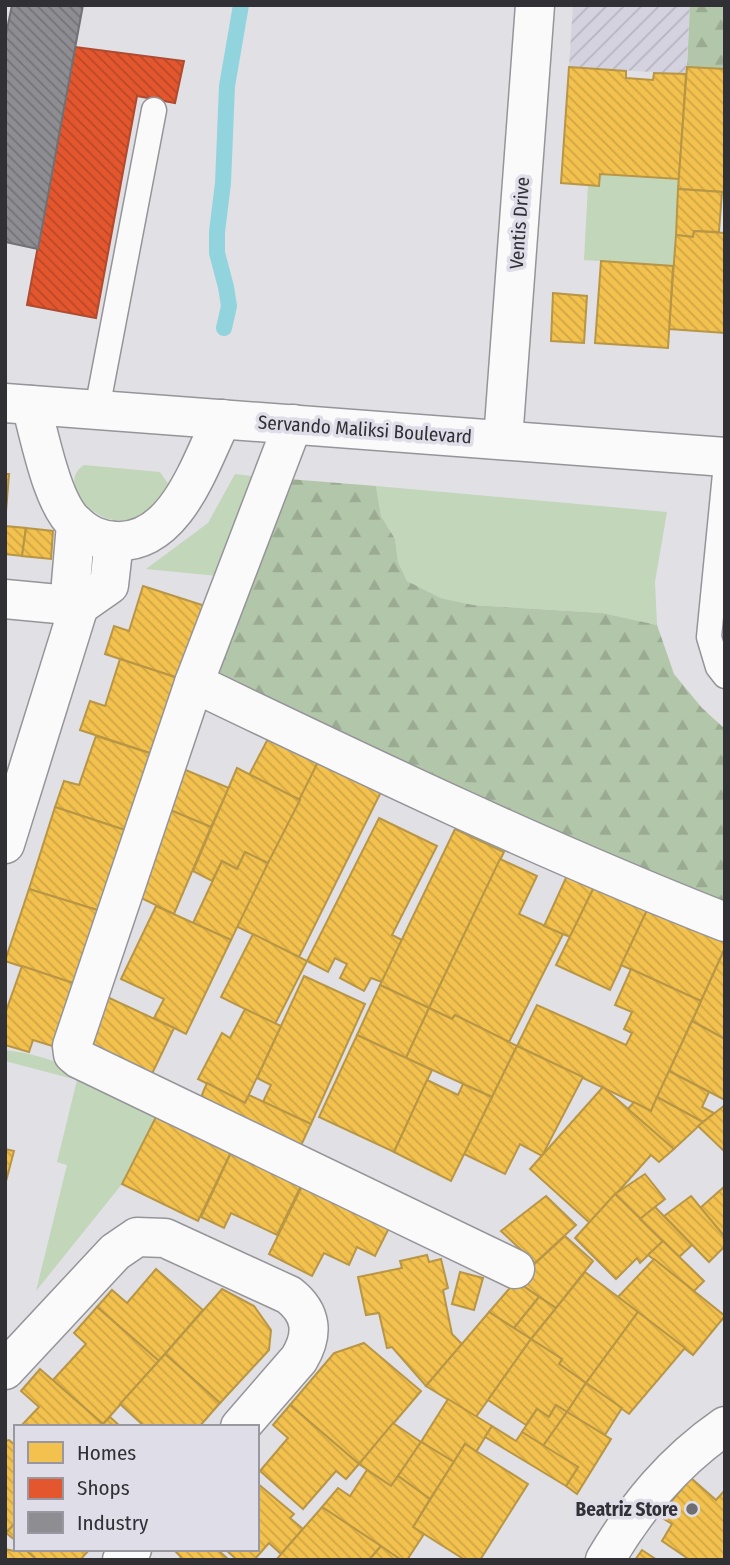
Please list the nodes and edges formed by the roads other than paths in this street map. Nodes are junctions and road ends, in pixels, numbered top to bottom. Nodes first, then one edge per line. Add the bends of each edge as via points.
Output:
1 (535, 5) edge
2 (154, 110) dead end
3 (18, 404) edge
4 (97, 409) junction
5 (222, 419) junction
6 (293, 424) junction
7 (503, 440) junction
8 (725, 457) edge
9 (725, 474) edge
10 (76, 524) junction
11 (114, 541) junction
12 (5, 599) edge
13 (79, 606) junction
14 (725, 676) edge
15 (194, 683) junction
16 (9, 821) edge
17 (725, 922) edge
18 (515, 1269) dead end
19 (5, 1370) edge
20 (242, 1425) edge
21 (719, 1438) edge
22 (605, 1560) edge

1 - 7 street, Ventis Drive
2 - 4 lane
3 - 4 street, Servando Maliksi Boulevard
3 - 10 street via 59,500
4 - 5 street, Servando Maliksi Boulevard
5 - 6 street, Servando Maliksi Boulevard
5 - 11 street via 166,522 147,536
6 - 7 street, Servando Maliksi Boulevard
6 - 15 street
7 - 8 street, Servando Maliksi Boulevard
9 - 14 lane via 709,637
10 - 11 street via 85,532
10 - 13 street via 71,583
11 - 13 street via 109,585
12 - 13 street
13 - 16 street
15 - 17 street via 428,795
15 - 18 street via 73,1054
19 - 20 street via 115,1252 137,1237 165,1238 289,1295 306,1314 310,1326 306,1348
21 - 22 street via 680,1461 654,1488

